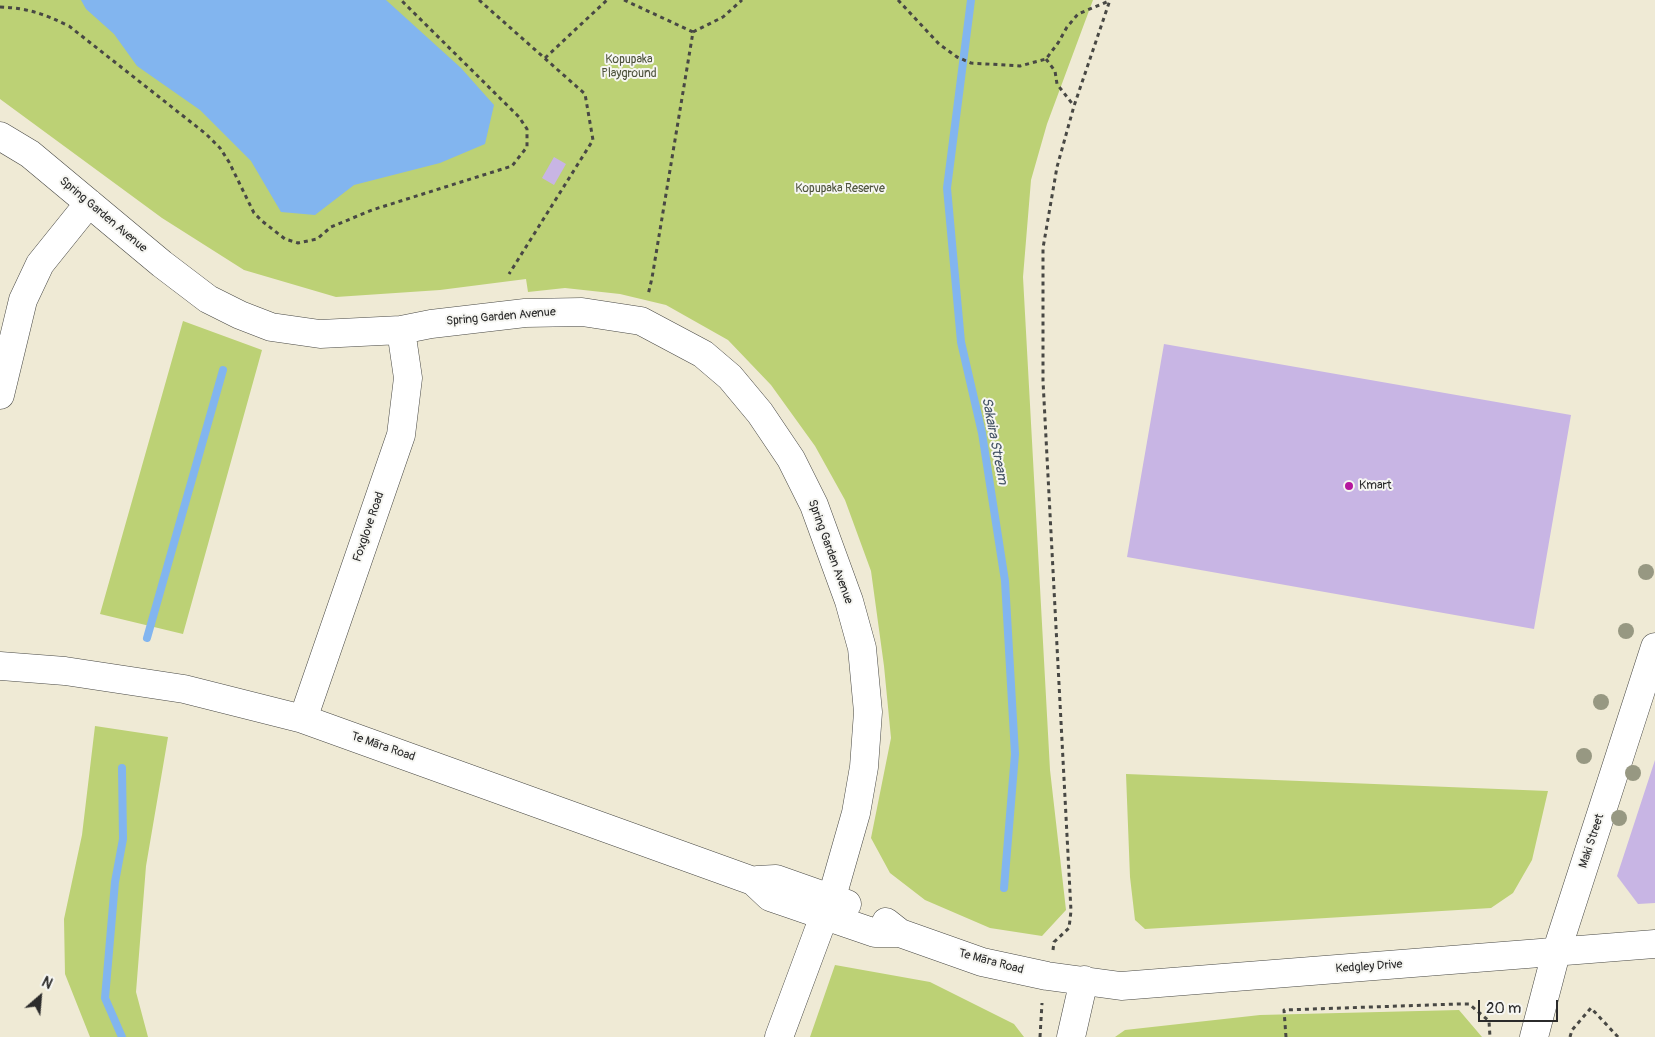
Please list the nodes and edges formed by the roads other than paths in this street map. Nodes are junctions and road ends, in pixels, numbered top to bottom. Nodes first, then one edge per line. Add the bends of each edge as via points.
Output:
1 (0, 136) edge
2 (89, 203) junction
3 (401, 330) junction
4 (0, 395) edge
5 (1655, 647) edge
6 (0, 666) edge
7 (303, 719) junction
8 (828, 907) junction
9 (1655, 944) edge
10 (1556, 953) junction
11 (1084, 980) junction
12 (779, 1037) edge
13 (1071, 1037) edge
14 (1534, 1037) edge

1 - 2 street, Spring Garden Avenue via 30,154
2 - 3 street, Spring Garden Avenue via 208,299 240,315 271,327 320,334
2 - 4 street via 40,264 27,291
3 - 7 street, Foxglove Road via 408,378 401,435
3 - 8 street, Spring Garden Avenue via 525,313 582,312 641,321 703,354 730,378 760,414 791,459 814,505 849,601 862,648 868,712 864,767 856,813
5 - 10 street, Maki Street
6 - 7 street, Te Māra Road via 65,671 184,689
7 - 8 street, Te Māra Road via 753,881 770,897
8 - 11 street, Te Māra Road via 879,916 900,933 982,962
8 - 12 street, Spring Garden Avenue
9 - 10 street, Kedgley Drive
10 - 11 street, Kedgley Drive via 1129,986
10 - 14 street, Maki Street
11 - 13 street

